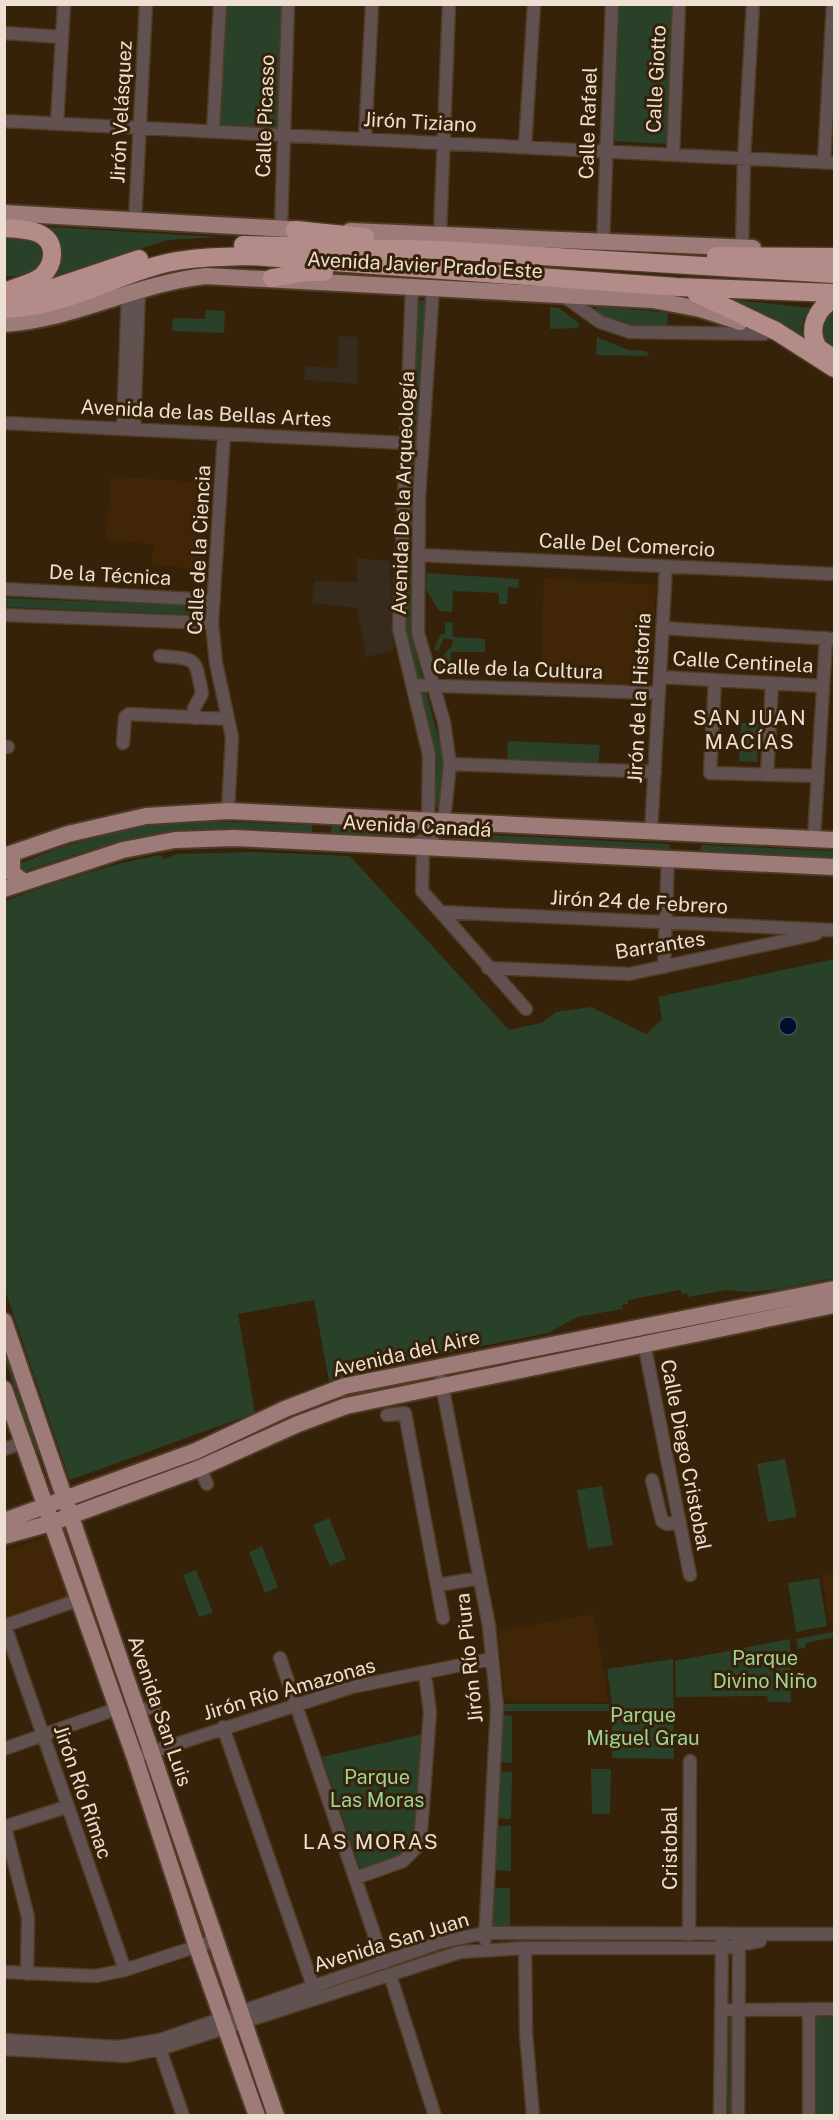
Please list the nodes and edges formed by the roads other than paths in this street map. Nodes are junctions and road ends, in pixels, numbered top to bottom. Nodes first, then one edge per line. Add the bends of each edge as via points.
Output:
1 (64, 4) edge
2 (146, 4) edge
3 (220, 4) edge
4 (288, 4) edge
5 (372, 4) edge
6 (449, 4) edge
7 (534, 4) edge
8 (612, 4) edge
9 (679, 4) edge
10 (753, 4) edge
11 (833, 4) edge
12 (4, 33) edge
13 (62, 37) junction
14 (832, 69) edge
15 (4, 121) edge
16 (57, 123) junction
17 (140, 128) junction
18 (213, 131) junction
19 (284, 135) junction
20 (365, 139) junction
21 (442, 143) junction
22 (525, 147) junction
23 (607, 152) junction
24 (673, 154) junction
25 (744, 158) junction
26 (829, 163) edge
27 (4, 213) edge
28 (135, 220) junction
29 (4, 228) edge
30 (288, 230) junction
31 (442, 243) junction
32 (603, 243) junction
33 (742, 248) junction
34 (834, 256) edge
35 (578, 260) junction
36 (834, 274) edge
37 (519, 276) junction
38 (272, 278) junction
39 (412, 286) junction
40 (433, 287) junction
41 (677, 287) junction
42 (133, 291) junction
43 (834, 293) edge
44 (4, 294) edge
45 (562, 296) junction
46 (834, 299) edge
47 (4, 309) edge
48 (4, 324) edge
49 (764, 334) junction
50 (410, 344) junction
51 (429, 345) junction
52 (834, 359) edge
53 (834, 369) edge
54 (4, 423) edge
55 (128, 429) junction
56 (224, 434) junction
57 (405, 443) junction
58 (418, 555) junction
59 (666, 566) junction
60 (834, 574) edge
61 (4, 589) edge
62 (214, 600) junction
63 (4, 615) edge
64 (212, 623) junction
65 (663, 628) junction
66 (830, 639) edge
67 (160, 656) dead end
68 (660, 676) junction
69 (716, 680) junction
70 (772, 683) junction
71 (433, 685) junction
72 (412, 686) junction
73 (823, 686) junction
74 (659, 693) junction
75 (195, 718) junction
76 (228, 720) junction
77 (123, 743) dead end
78 (450, 764) junction
79 (655, 772) junction
80 (767, 775) junction
81 (818, 776) junction
82 (228, 811) junction
83 (319, 816) junction
84 (651, 832) junction
85 (671, 834) junction
86 (703, 835) junction
87 (428, 836) junction
88 (814, 839) junction
89 (834, 840) edge
90 (318, 842) junction
91 (8, 855) edge
92 (670, 858) junction
93 (705, 859) junction
94 (834, 867) edge
95 (24, 882) junction
96 (4, 889) edge
97 (441, 912) junction
98 (664, 923) junction
99 (834, 930) edge
100 (664, 967) junction
101 (488, 968) junction
102 (526, 1009) dead end
103 (834, 1288) edge
104 (802, 1303) junction
105 (834, 1305) edge
106 (4, 1321) edge
107 (644, 1343) junction
108 (536, 1346) junction
109 (540, 1364) junction
110 (438, 1366) junction
111 (442, 1385) junction
112 (4, 1389) edge
113 (392, 1395) junction
114 (257, 1422) junction
115 (264, 1439) junction
116 (23, 1443) junction
117 (4, 1449) edge
118 (200, 1468) junction
119 (652, 1480) dead end
120 (207, 1484) dead end
121 (68, 1507) junction
122 (48, 1515) junction
123 (4, 1521) edge
124 (680, 1522) junction
125 (4, 1536) edge
126 (690, 1575) dead end
127 (480, 1578) junction
128 (438, 1586) junction
129 (78, 1600) junction
130 (443, 1618) dead end
131 (5, 1626) edge
132 (115, 1642) junction
133 (95, 1649) junction
134 (280, 1658) dead end
135 (491, 1659) junction
136 (425, 1674) junction
137 (295, 1703) junction
138 (155, 1706) dead end
139 (116, 1709) junction
140 (137, 1712) junction
141 (223, 1727) junction
142 (43, 1736) junction
143 (4, 1749) edge
144 (152, 1752) junction
145 (135, 1758) junction
146 (690, 1761) dead end
147 (66, 1807) junction
148 (5, 1827) edge
149 (356, 1878) junction
150 (485, 1933) junction
151 (722, 1934) junction
152 (834, 1934) edge
153 (690, 1935) junction
154 (739, 1939) junction
155 (216, 1940) junction
156 (834, 1941) edge
157 (197, 1947) junction
158 (525, 1948) junction
159 (722, 1948) junction
160 (485, 1949) junction
161 (384, 1963) junction
162 (125, 1970) junction
163 (4, 1972) edge
164 (27, 1974) junction
165 (390, 1975) junction
166 (313, 1986) junction
167 (809, 2009) junction
168 (834, 2009) edge
169 (722, 2010) junction
170 (738, 2010) junction
171 (242, 2016) junction
172 (225, 2022) junction
173 (4, 2040) edge
174 (4, 2049) edge
175 (160, 2049) junction
176 (180, 2115) edge
177 (257, 2115) edge
178 (276, 2115) edge
179 (435, 2115) edge
180 (533, 2115) edge
181 (720, 2115) edge
182 (738, 2115) edge
183 (809, 2115) edge

1 - 13 street
2 - 17 street, Jirón Velásquez
3 - 18 street
4 - 19 street, Calle Picasso
5 - 20 street
6 - 21 street
7 - 22 street
8 - 23 street, Calle Rafael
9 - 24 street, Calle Giotto
10 - 25 street
11 - 14 street
12 - 13 street
13 - 16 street
14 - 26 street
15 - 16 street, Jirón Tiziano
16 - 17 street, Jirón Tiziano
17 - 18 street, Jirón Tiziano
17 - 28 street, Jirón Velásquez
18 - 19 street, Jirón Tiziano
19 - 20 street, Jirón Tiziano
19 - 30 street, Calle Picasso
20 - 21 street, Jirón Tiziano
21 - 22 street, Jirón Tiziano
21 - 31 street
22 - 23 street, Jirón Tiziano
23 - 24 street, Jirón Tiziano
23 - 32 street, Calle Rafael
24 - 25 street, Jirón Tiziano
25 - 26 street, Jirón Tiziano
25 - 33 street
27 - 28 main road
28 - 30 main road
29 - 44 highway via 40,233 48,240 52,256 40,277
30 - 31 highway
31 - 32 main road, Avenida Javier Prado Este
31 - 35 highway, Avenida Javier Prado Este
31 - 44 highway, Avenida Javier Prado Este via 219,246 153,255 44,291
32 - 33 main road, Avenida Javier Prado Este
33 - 34 main road, Avenida Javier Prado Este
34 - 35 highway via 606,255
35 - 36 highway, Avenida Javier Prado Este
37 - 38 highway via 502,279 307,272
37 - 41 highway, Avenida Javier Prado Este
37 - 47 highway, Avenida Javier Prado Este via 250,256 218,257 150,267 56,303
38 - 39 main road, Avenida Javier Prado Este
38 - 42 main road, Avenida Javier Prado Este via 206,276 171,280
39 - 40 main road, Avenida Javier Prado Este
39 - 50 street, Avenida De la Arqueología
40 - 45 main road, Avenida Javier Prado Este
40 - 51 street, Avenida De la Arqueología
41 - 43 highway, Avenida Javier Prado Este
41 - 53 highway via 747,316
42 - 48 main road, Avenida Javier Prado Este via 43,320
42 - 55 street
45 - 49 main road, Avenida Javier Prado Este via 675,303 722,315
45 - 49 street via 600,322 630,332
46 - 52 highway via 820,309 813,328 818,348
49 - 53 main road, Avenida Javier Prado Este via 813,364
50 - 51 street via 422,341
50 - 57 street, Avenida De la Arqueología
51 - 58 street, Avenida De la Arqueología
54 - 55 street, Avenida de las Bellas Artes
55 - 56 street, Avenida de las Bellas Artes
56 - 57 street, Avenida de las Bellas Artes
56 - 62 street, Calle de la Ciencia
57 - 72 street, Avenida De la Arqueología via 399,629
58 - 59 street, Calle Del Comercio
58 - 71 street, Avenida De la Arqueología via 418,633
59 - 60 street, Calle Del Comercio
59 - 65 street, Jirón de la Historia
61 - 62 street, De la Técnica
62 - 64 street, Calle de la Ciencia
63 - 64 street
64 - 76 street, Calle de la Ciencia
65 - 66 street
65 - 68 street, Jirón de la Historia
66 - 73 street
67 - 75 street via 186,658 197,666 202,694 194,708
68 - 69 street, Calle Centinela
68 - 74 street, Jirón de la Historia
69 - 70 street, Calle Centinela
69 - 80 street via 710,773
70 - 73 street, Calle Centinela
70 - 80 street
71 - 72 street, Calle de la Cultura
71 - 74 street, Calle de la Cultura
71 - 78 street, Avenida De la Arqueología
72 - 87 street, Avenida De la Arqueología via 429,755
73 - 81 street
74 - 79 street, Jirón de la Historia
75 - 76 street
75 - 77 street via 129,714 125,717
76 - 82 street, Calle de la Ciencia via 232,737
78 - 79 street
78 - 87 street, Avenida De la Arqueología
79 - 84 street, Jirón de la Historia
80 - 81 street
81 - 88 street
82 - 83 main road, Avenida Canadá
82 - 91 main road, Avenida Canadá via 146,816 68,834
83 - 87 main road, Avenida Canadá
83 - 90 main road via 326,828
84 - 85 main road, Avenida Canadá
84 - 87 main road, Avenida Canadá
85 - 86 main road, Avenida Canadá
85 - 92 main road via 678,846
86 - 88 main road, Avenida Canadá
86 - 93 main road via 694,841 693,847 699,858
87 - 90 main road, Avenida Canadá
87 - 92 main road, Avenida Canadá via 449,848
87 - 97 street via 422,891
88 - 89 main road, Avenida Canadá
90 - 95 main road, Avenida Canadá via 175,840 123,850
91 - 95 main road via 12,873
92 - 93 main road, Avenida Canadá
92 - 98 street
93 - 94 main road, Avenida Canadá
95 - 96 main road, Avenida Canadá
97 - 98 street, Jirón 24 de Febrero
97 - 101 street
98 - 99 street, Jirón 24 de Febrero
98 - 100 street
99 - 100 street, Barrantes
100 - 101 street, Barrantes via 629,974
101 - 102 street
103 - 104 main road, Avenida del Aire
104 - 105 main road, Avenida del Aire
104 - 107 main road, Avenida del Aire
104 - 108 main road, Avenida del Aire
106 - 121 main road, Avenida San Luis
107 - 109 main road, Avenida del Aire
107 - 124 street, Calle Diego Cristobal
108 - 109 main road
108 - 110 main road, Avenida del Aire
109 - 111 main road, Avenida del Aire
110 - 111 street, Jirón Río Piura
110 - 114 main road, Avenida del Aire via 345,1386
111 - 113 main road, Avenida del Aire
111 - 127 street, Jirón Río Piura
112 - 116 main road, Avenida San Luis
113 - 115 main road, Avenida del Aire via 330,1411
113 - 128 street via 391,1414 405,1413
114 - 115 main road
114 - 121 main road, Avenida del Aire
115 - 118 main road, Avenida del Aire
116 - 117 street
116 - 122 main road, Avenida San Luis
118 - 120 street
118 - 121 main road, Avenida del Aire
119 - 124 street via 662,1521
121 - 122 main road, Avenida del Aire
121 - 132 main road, Avenida San Luis
122 - 123 main road, Avenida del Aire
122 - 125 main road, Avenida del Aire
122 - 129 main road, Avenida San Luis
124 - 126 street, Calle Diego Cristobal
127 - 128 street
127 - 135 street, Jirón Río Piura
128 - 130 street
129 - 131 street
129 - 133 main road, Avenida San Luis
131 - 142 street, Jirón Río Rímac
132 - 133 main road
132 - 140 main road, Avenida San Luis
133 - 139 main road, Avenida San Luis
134 - 137 street
135 - 136 street, Jirón Río Amazonas
135 - 150 street, Jirón Río Piura via 497,1708
136 - 137 street, Jirón Río Amazonas via 352,1687
136 - 149 street via 430,1712 420,1844 403,1861
137 - 141 street, Jirón Río Amazonas
137 - 149 street
138 - 140 street
139 - 142 street
139 - 145 main road, Avenida San Luis
140 - 144 main road, Avenida San Luis
141 - 144 street, Jirón Río Amazonas
141 - 166 street
142 - 143 street
142 - 147 street, Jirón Río Rímac
144 - 145 street, Jirón Río Amazonas
144 - 155 main road, Avenida San Luis
145 - 157 main road, Avenida San Luis
146 - 153 street, Cristobal
147 - 148 street
147 - 162 street, Jirón Río Rímac
148 - 164 street via 28,1917
149 - 161 street
150 - 153 street, Avenida San Juan
150 - 160 street, Jirón Río Piura
150 - 161 street, Avenida San Juan via 441,1942
151 - 153 street, Avenida San Juan
151 - 154 street, Avenida San Juan
151 - 159 street
152 - 154 street, Avenida San Juan
154 - 156 street, Avenida San Juan
154 - 159 street, Avenida San Juan
154 - 170 street
155 - 157 street
155 - 171 main road, Avenida San Luis
157 - 162 street
157 - 172 main road, Avenida San Luis
158 - 159 street, Avenida San Juan
158 - 160 street, Avenida San Juan
158 - 180 street via 526,2033
159 - 169 street
160 - 165 street, Avenida San Juan via 460,1952
161 - 166 street, Avenida San Juan
162 - 164 street via 96,1976
163 - 164 street
165 - 171 street, Avenida San Juan
165 - 179 street
166 - 171 street, Avenida San Juan
167 - 168 street
167 - 170 street
167 - 183 street
169 - 170 street
169 - 181 street
170 - 182 street
171 - 172 street, Avenida San Juan
171 - 178 main road, Avenida San Luis
172 - 173 street, Avenida San Juan via 119,2047
172 - 175 street, Avenida San Juan
172 - 177 main road, Avenida San Luis
174 - 175 street, Avenida San Juan via 126,2056
175 - 176 street

